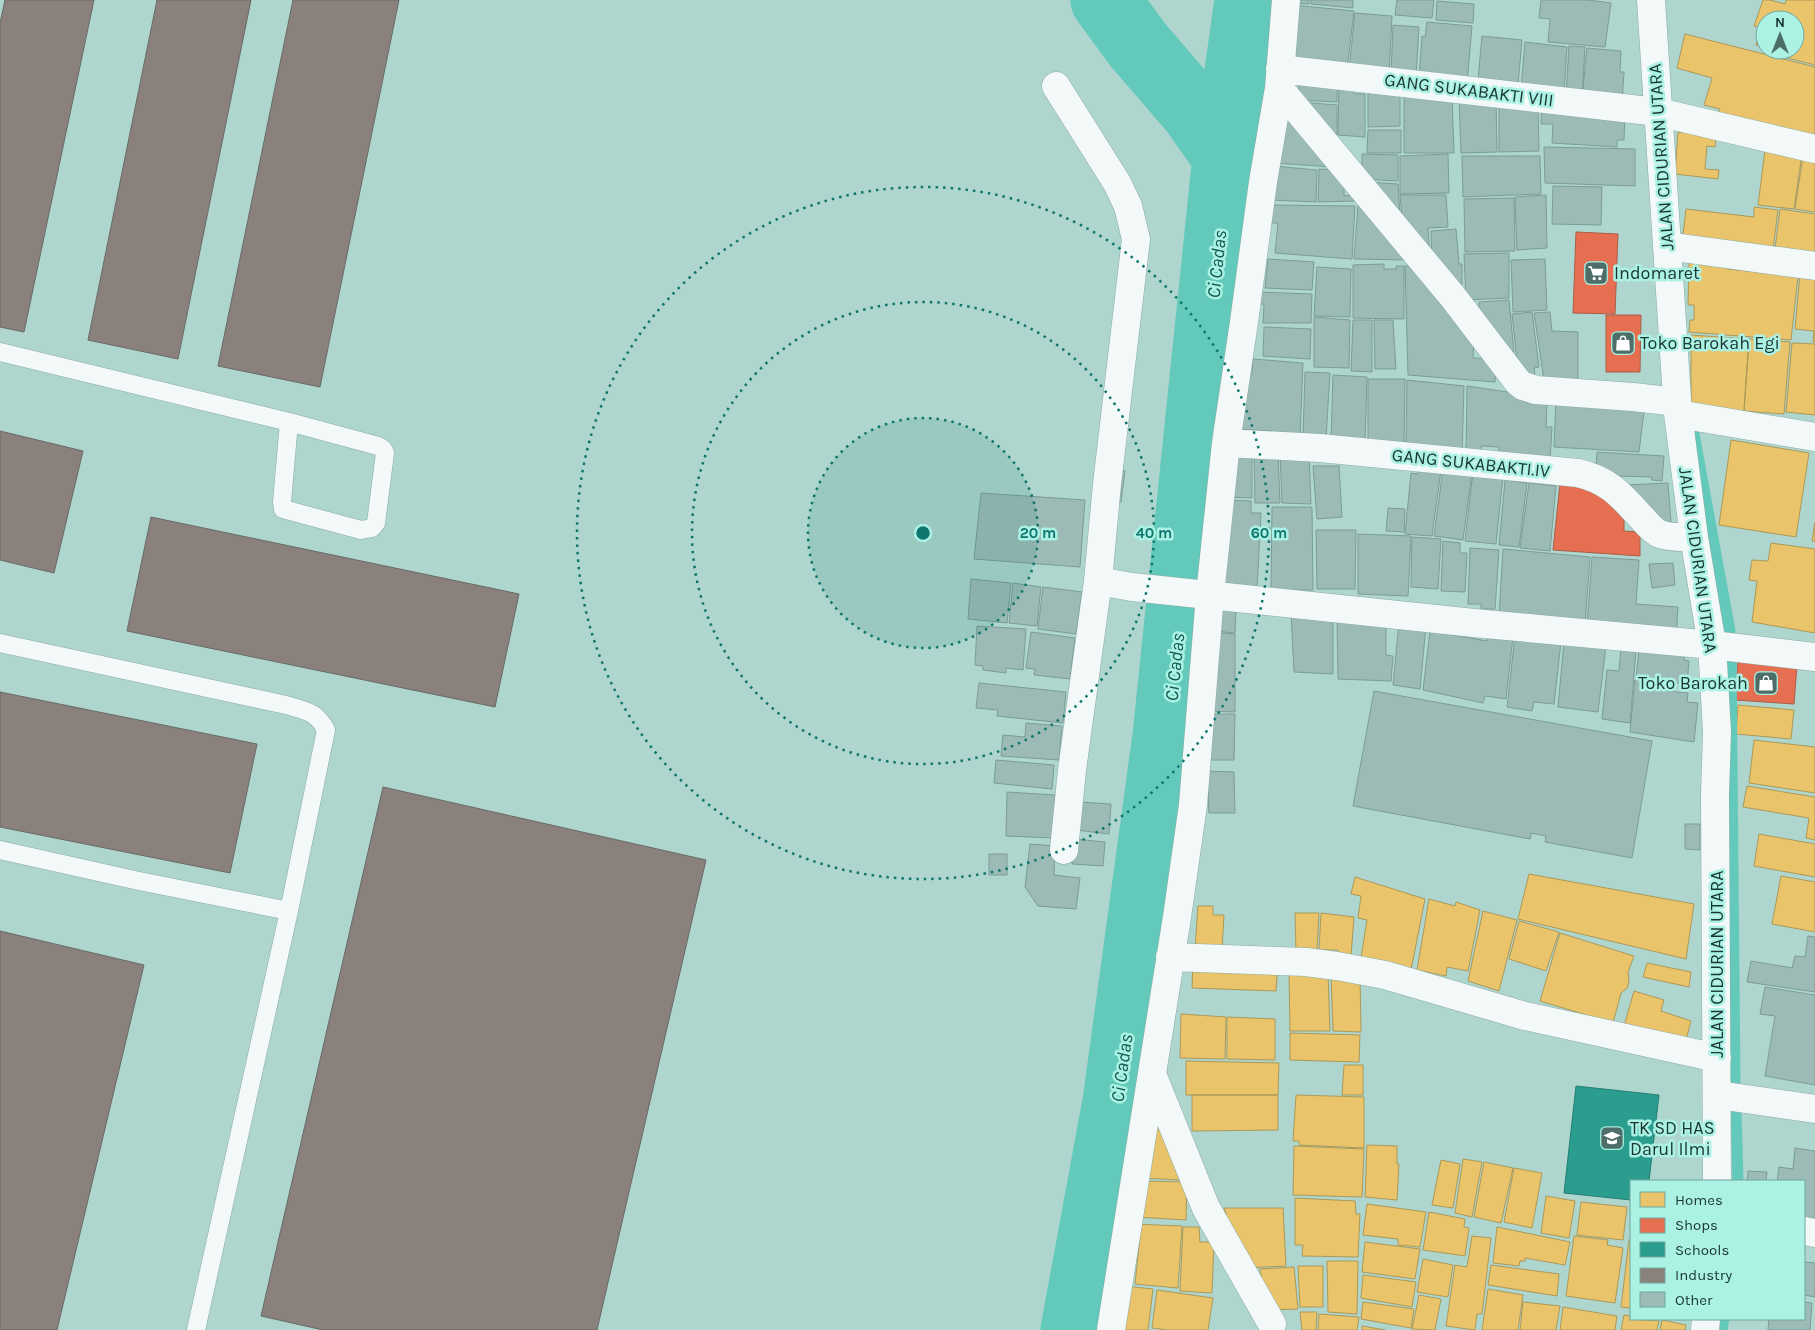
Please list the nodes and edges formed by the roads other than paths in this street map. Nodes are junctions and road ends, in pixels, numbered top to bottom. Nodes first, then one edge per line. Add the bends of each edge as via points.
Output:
1 (1286, 0) edge
2 (1651, 0) edge
3 (1280, 79) junction
4 (1056, 86) dead end
5 (1658, 112) junction
6 (1815, 149) edge
7 (1667, 246) junction
8 (1815, 266) edge
9 (0, 352) edge
10 (1678, 408) junction
11 (289, 422) junction
12 (1815, 437) edge
13 (1226, 443) junction
14 (1694, 538) junction
15 (1098, 581) junction
16 (1197, 594) junction
17 (0, 643) edge
18 (1712, 645) junction
19 (1815, 657) edge
20 (0, 850) edge
21 (1064, 850) dead end
22 (289, 911) junction
23 (1170, 958) junction
24 (1717, 1058) junction
25 (1152, 1074) junction
26 (1718, 1095) junction
27 (1815, 1109) edge
28 (1717, 1180) edge
29 (1272, 1324) dead end
30 (196, 1330) edge
31 (1111, 1330) edge

1 - 3 street
2 - 5 street, JALAN CIDURIAN UTARA
3 - 5 street, GANG SUKABAKTI VIII
3 - 10 street via 1518,382 1536,390 1633,397
3 - 13 street
4 - 15 street via 1117,183 1128,206 1136,239
5 - 6 street, GANG SUKABAKTI VIII
5 - 7 street, JALAN CIDURIAN UTARA
7 - 8 street
7 - 10 street, JALAN CIDURIAN UTARA
9 - 11 lane
10 - 12 street
10 - 14 street, JALAN CIDURIAN UTARA
11 - 11 lane via 383,449 376,523 372,528 361,530 284,509
13 - 14 street, GANG SUKABAKTI.IV via 1320,448 1578,473 1604,482 1624,498 1654,532
13 - 16 street
14 - 18 street, JALAN CIDURIAN UTARA
15 - 16 street
15 - 21 street
16 - 18 street
16 - 23 street via 1193,805
17 - 22 lane via 313,713 326,730
18 - 19 street
18 - 24 street, JALAN CIDURIAN UTARA via 1717,732
20 - 22 lane
22 - 30 lane
23 - 24 street via 1306,962 1337,966 1385,975 1525,1016
23 - 25 street
24 - 26 street, JALAN CIDURIAN UTARA
25 - 29 street via 1206,1208
25 - 31 street
26 - 27 street
26 - 28 street, JALAN CIDURIAN UTARA

